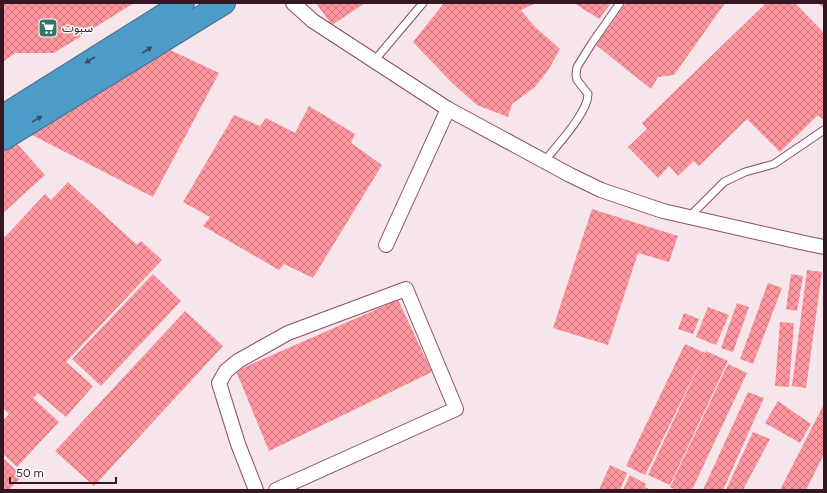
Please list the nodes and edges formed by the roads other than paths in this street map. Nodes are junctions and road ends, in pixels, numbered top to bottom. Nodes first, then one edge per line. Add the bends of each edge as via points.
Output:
1 (183, 3) edge
2 (224, 3) edge
3 (293, 3) edge
4 (423, 3) edge
5 (620, 3) edge
6 (374, 61) junction
7 (448, 109) junction
8 (3, 116) edge
9 (824, 130) edge
10 (3, 138) edge
11 (544, 162) junction
12 (689, 217) junction
13 (386, 244) dead end
14 (824, 247) edge
15 (256, 490) edge
16 (276, 490) edge

1 -> 8 highway
10 -> 2 highway
3 - 6 street via 313,21
4 - 6 lane
5 - 11 lane via 577,67 577,80 588,94 584,111
6 - 7 street
7 - 11 street
7 - 13 street
9 - 12 lane via 774,164 745,172 724,182
11 - 12 street via 601,190 656,209
12 - 14 street
15 - 16 street via 219,383 226,371 238,361 288,333 406,288 456,409

